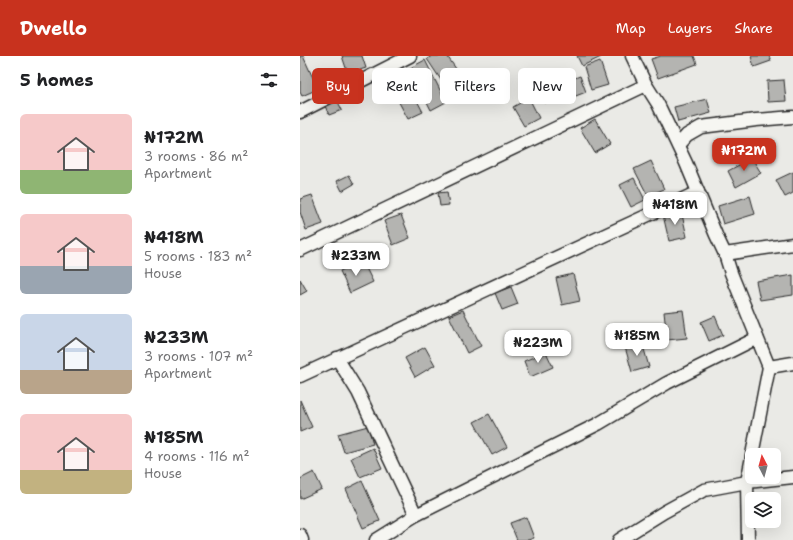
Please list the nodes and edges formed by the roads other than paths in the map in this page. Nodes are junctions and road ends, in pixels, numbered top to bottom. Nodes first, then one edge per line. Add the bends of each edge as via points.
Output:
1 (410, 56) edge
2 (632, 56) edge
3 (646, 85) junction
4 (300, 112) edge
5 (793, 117) edge
6 (678, 145) junction
7 (698, 192) junction
8 (793, 244) edge
9 (300, 250) edge
10 (726, 254) junction
11 (757, 338) junction
12 (337, 358) junction
13 (793, 363) edge
14 (769, 367) junction
15 (300, 376) edge
16 (754, 448) edge
17 (793, 477) edge
18 (781, 478) edge
19 (745, 482) edge
20 (747, 484) edge
21 (416, 515) junction
22 (300, 535) edge
23 (302, 540) edge
24 (376, 540) edge
25 (619, 540) edge
26 (748, 540) edge

1 - 4 street
2 - 3 street
3 - 6 street
3 - 9 street
5 - 6 street via 701,127 687,135
6 - 7 street
7 - 10 street
7 - 12 street
8 - 10 street
10 - 11 street via 731,274
11 - 14 street
11 - 21 street via 667,383 598,424
12 - 15 street
12 - 21 street via 358,392
13 - 14 street
14 - 16 street
17 - 18 street
19 - 25 street via 704,490
20 - 26 street
21 - 24 street
22 - 23 street

